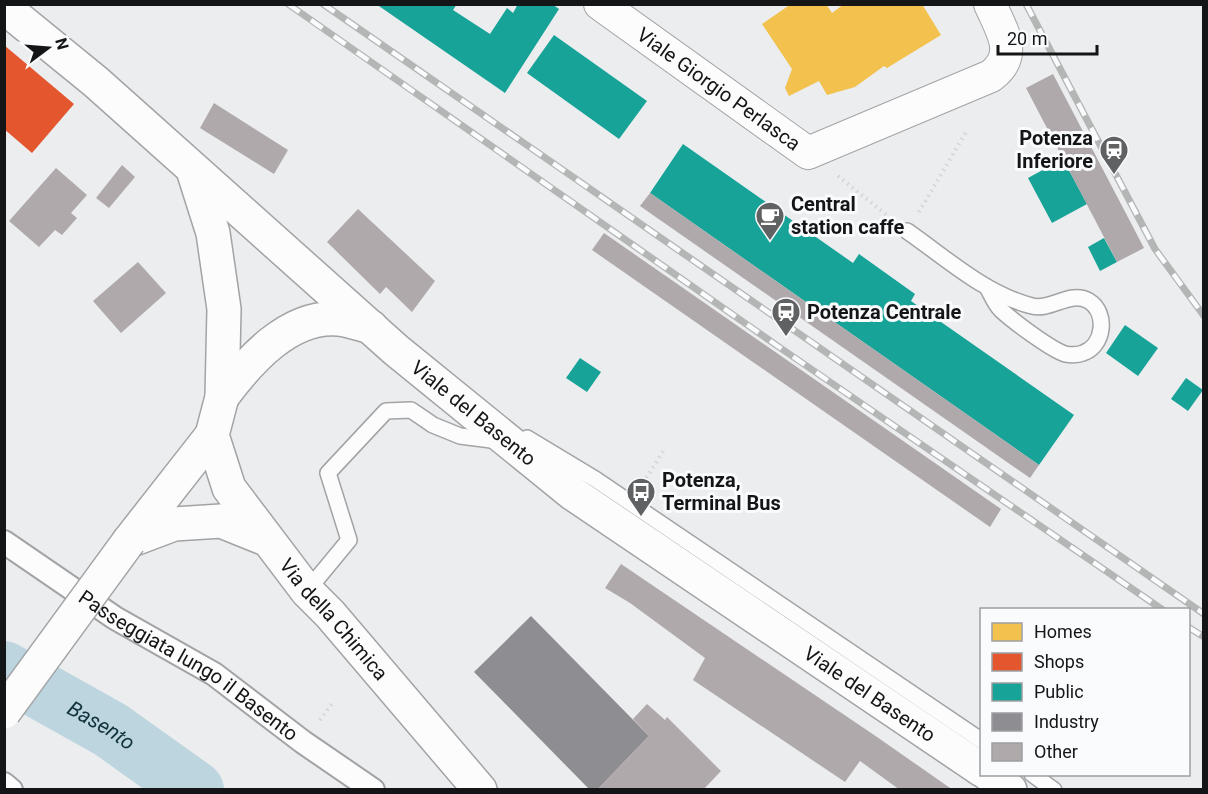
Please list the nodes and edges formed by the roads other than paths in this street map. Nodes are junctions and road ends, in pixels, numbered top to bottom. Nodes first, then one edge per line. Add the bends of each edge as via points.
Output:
1 (600, 4) edge
2 (990, 4) edge
3 (4, 7) edge
4 (193, 168) junction
5 (907, 231) road end
6 (987, 287) junction
7 (370, 327) junction
8 (431, 381) junction
9 (222, 397) junction
10 (212, 435) junction
11 (508, 442) junction
12 (266, 539) junction
13 (129, 541) junction
14 (4, 542) edge
15 (307, 591) junction
16 (4, 712) edge
17 (980, 740) edge
18 (980, 769) edge
19 (991, 776) edge
20 (1035, 776) edge
21 (4, 784) edge
22 (11, 789) edge
23 (373, 789) edge
24 (480, 789) edge
25 (1010, 789) edge
26 (1054, 789) edge

1 - 2 street, Viale Giorgio Perlasca via 808,153 1000,69 1007,50
3 - 4 main road, Viale del Basento
4 - 7 main road, Viale del Basento
4 - 9 main road via 219,266 224,309
5 - 6 lane
6 - 6 lane via 1000,309 1066,354 1084,353 1101,333 1100,315 1081,298 1035,307
7 - 8 main road, Viale del Basento
7 - 9 main road via 337,318 308,323 261,350
8 - 11 main road, Viale del Basento
8 - 17 lane via 630,504
9 - 10 main road
10 - 12 main road, Via della Chimica via 229,488
10 - 13 main road
11 - 15 lane via 460,436 411,410 386,411 328,473 349,540
11 - 18 main road, Viale del Basento via 572,493
12 - 13 main road via 221,521 174,524
12 - 15 main road, Via della Chimica
13 - 16 main road, bridge
14 - 23 street, Passeggiata lungo il Basento via 116,618 214,674
15 - 24 main road, Via della Chimica
19 - 25 main road
20 - 26 lane
21 - 22 street

